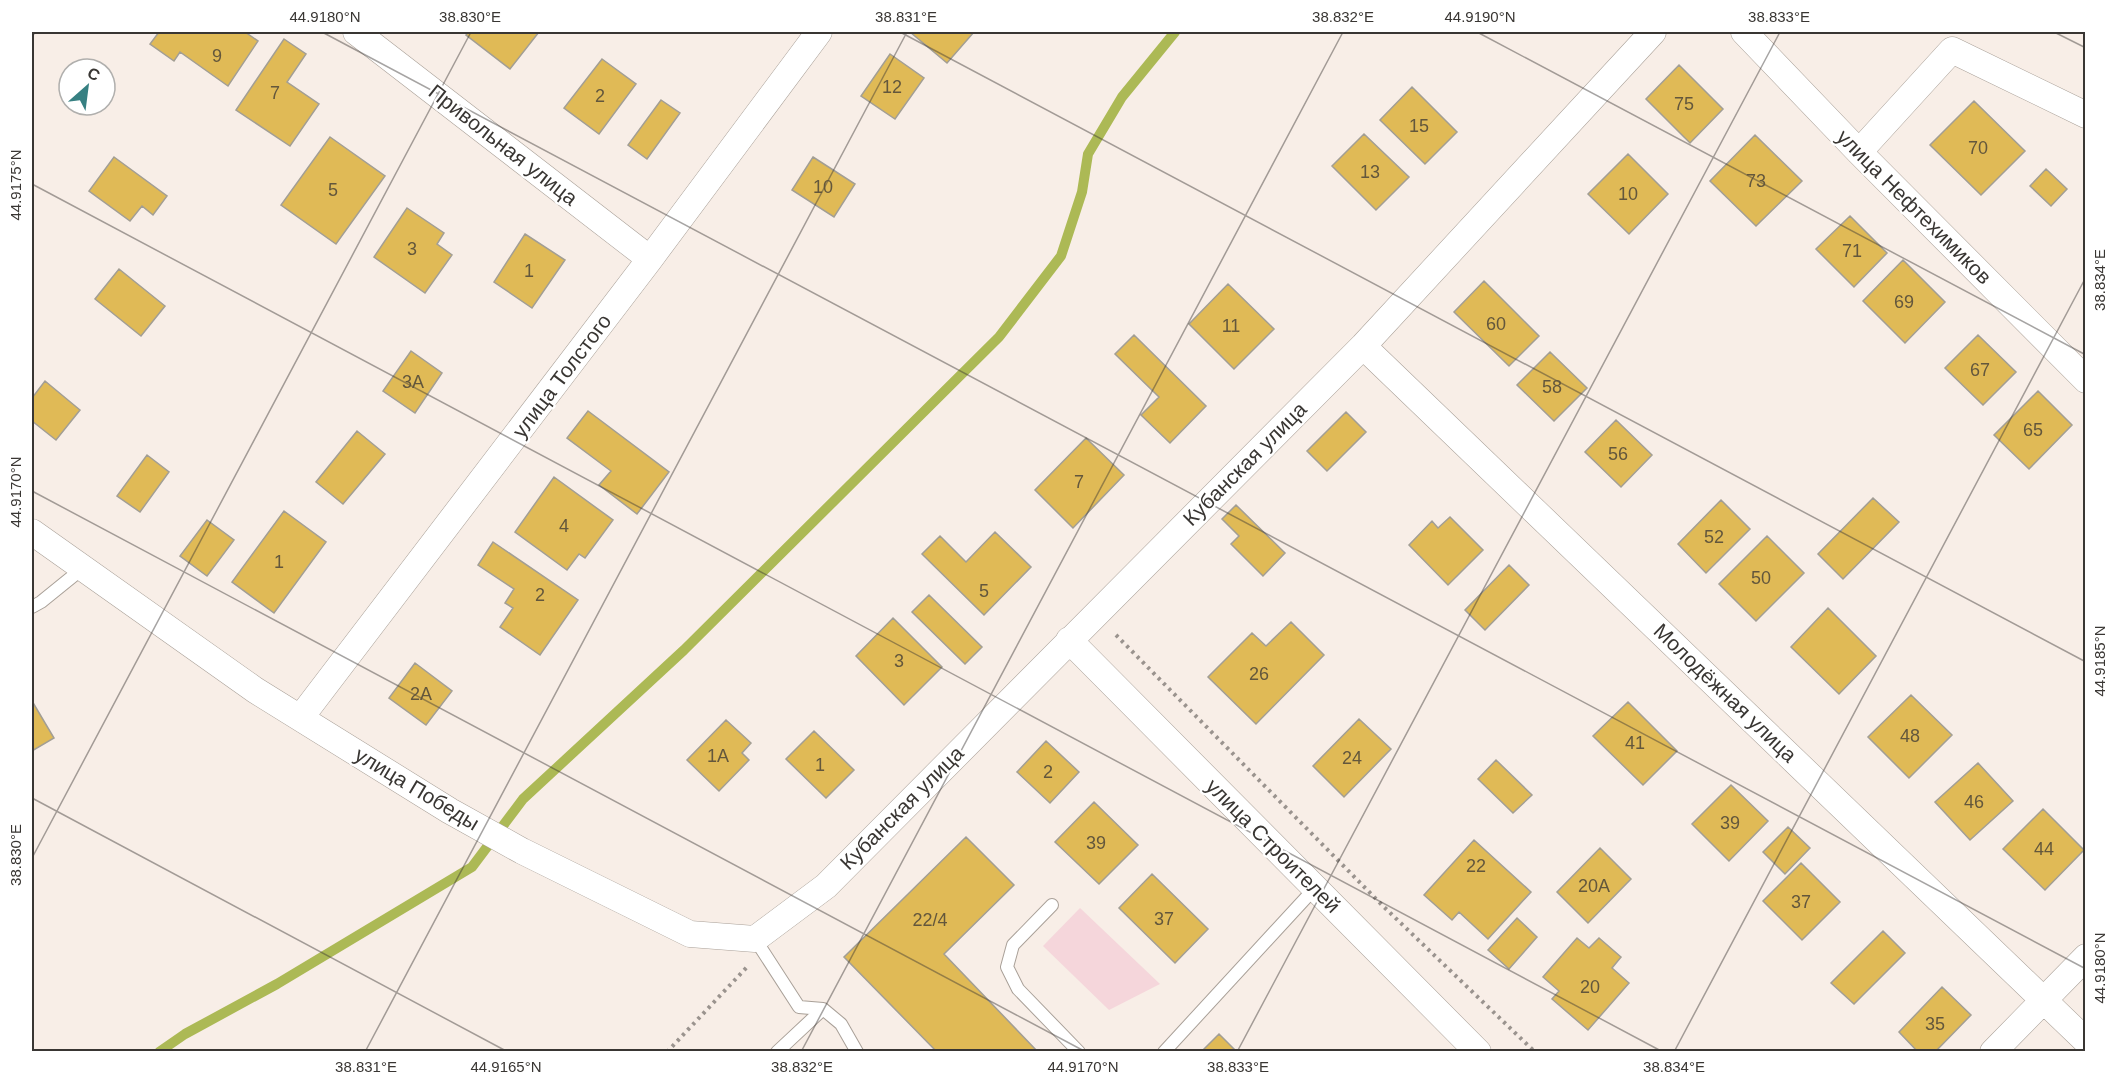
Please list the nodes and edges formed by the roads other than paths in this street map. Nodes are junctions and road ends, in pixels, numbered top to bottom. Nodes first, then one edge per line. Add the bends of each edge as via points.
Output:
1 (356, 32) edge
2 (819, 32) edge
3 (1653, 32) edge
4 (1744, 32) edge
5 (2085, 115) edge
6 (1859, 153) junction
7 (650, 259) junction
8 (1364, 346) junction
9 (2085, 380) edge
10 (32, 532) edge
11 (83, 568) junction
12 (32, 607) edge
13 (1069, 640) junction
14 (301, 717) junction
15 (1315, 888) junction
16 (1052, 905) dead end
17 (759, 945) junction
18 (2085, 957) edge
19 (2045, 1000) junction
20 (823, 1009) junction
21 (2085, 1041) edge
22 (777, 1052) edge
23 (857, 1052) edge
24 (1079, 1052) edge
25 (1164, 1052) edge
26 (1478, 1052) edge
27 (1993, 1052) edge

1 - 7 street, Привольная улица
2 - 7 street, улица Толстого
3 - 8 street, Кубанская улица
4 - 6 street, улица Нефтехимиков
5 - 6 street via 1952,50
6 - 9 street, улица Нефтехимиков
7 - 14 street, улица Толстого
8 - 13 street, Кубанская улица
8 - 19 street, Молодёжная улица
10 - 11 street, улица Победы
11 - 12 lane
11 - 14 street, улица Победы via 255,690
13 - 15 street, улица Строителей
13 - 17 street, Кубанская улица via 826,886
14 - 17 street, улица Победы via 450,811 522,851 690,934
15 - 25 lane
15 - 26 street, улица Строителей
16 - 24 lane via 1013,945 1007,967 1018,989
17 - 20 lane via 799,1007
18 - 19 street
19 - 21 street, Молодёжная улица
19 - 27 street
20 - 22 lane
20 - 23 lane via 841,1024

